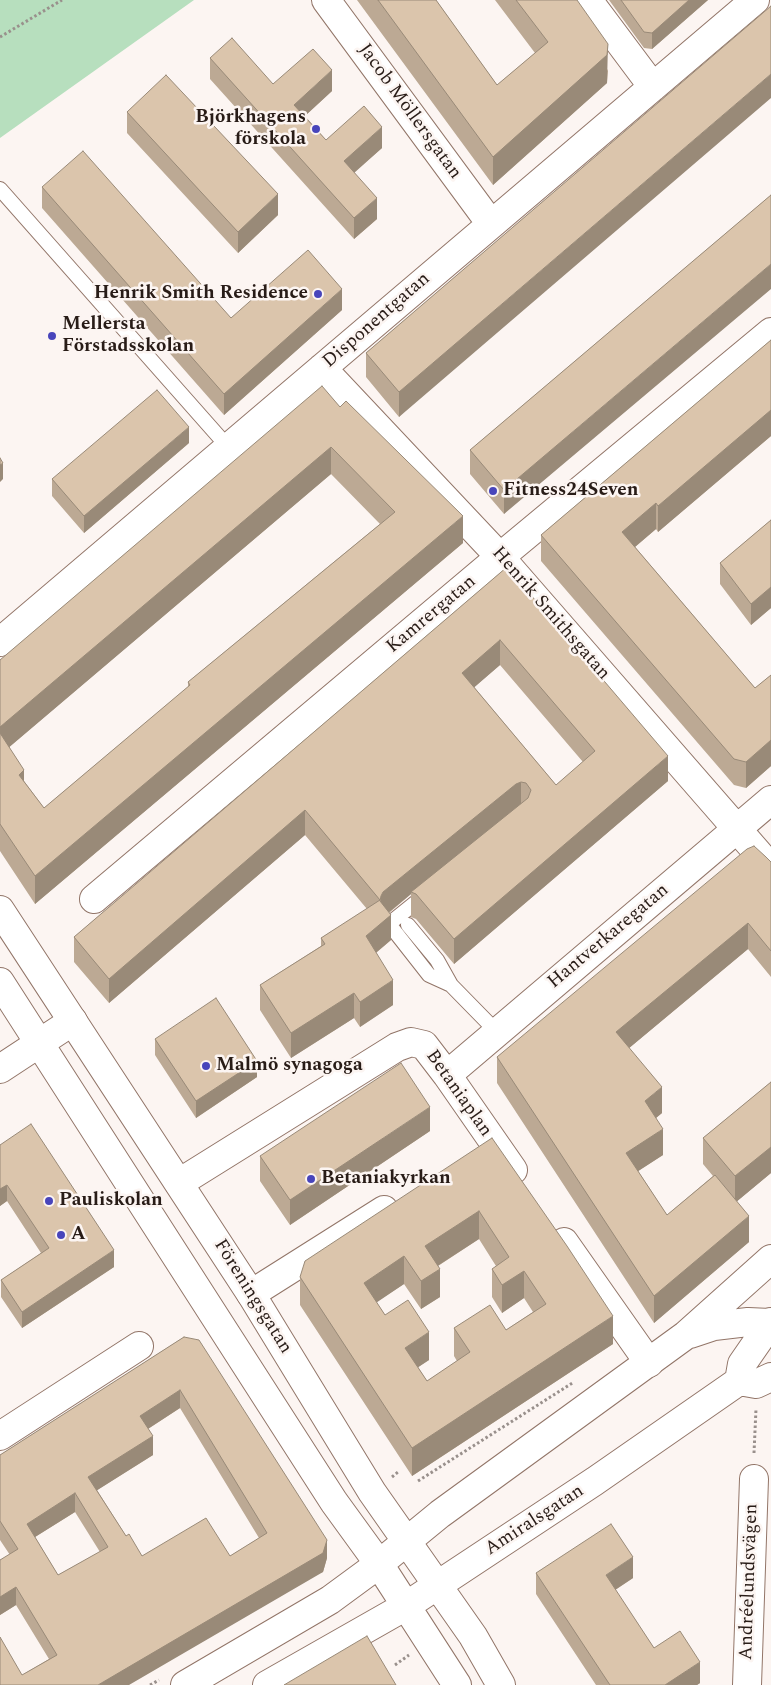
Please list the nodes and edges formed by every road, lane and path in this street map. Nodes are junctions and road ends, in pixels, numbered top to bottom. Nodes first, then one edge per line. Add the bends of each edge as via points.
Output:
1 (62, 0) edge
2 (326, 0) edge
3 (588, 0) edge
4 (754, 0) edge
5 (0, 37) edge
6 (654, 87) junction
7 (0, 189) edge
8 (491, 224) junction
9 (771, 332) edge
10 (322, 368) junction
11 (228, 447) junction
12 (500, 557) junction
13 (0, 642) edge
14 (771, 800) edge
15 (737, 828) junction
16 (771, 868) edge
17 (434, 888) edge
18 (94, 899) dead end
19 (0, 910) edge
20 (408, 925) dead end
21 (0, 982) edge
22 (451, 985) junction
23 (74, 1021) junction
24 (497, 1032) junction
25 (39, 1043) junction
26 (0, 1069) edge
27 (447, 1075) junction
28 (494, 1142) junction
29 (469, 1157) edge
30 (179, 1183) junction
31 (527, 1190) edge
32 (403, 1198) edge
33 (550, 1222) edge
34 (771, 1258) edge
35 (251, 1294) junction
36 (771, 1323) edge
37 (686, 1335) junction
38 (139, 1346) dead end
39 (649, 1363) junction
40 (771, 1377) edge
41 (576, 1380) dead end
42 (739, 1382) junction
43 (0, 1436) edge
44 (754, 1479) joint
45 (418, 1481) dead end
46 (407, 1541) junction
47 (379, 1564) junction
48 (437, 1584) junction
49 (406, 1606) junction
50 (185, 1685) edge
51 (267, 1685) edge
52 (457, 1685) edge
53 (501, 1685) edge
54 (747, 1685) edge

1 - 5 path
2 - 8 street, Jacob Möllersgatan
3 - 6 street
4 - 6 street, Disponentgatan
6 - 8 street, Disponentgatan
7 - 11 lane
8 - 10 street, Disponentgatan
9 - 12 street, Kamrergatan
10 - 11 street, Disponentgatan
10 - 12 street, Henrik Smithsgatan
11 - 13 street, Disponentgatan
12 - 15 street, Henrik Smithsgatan
12 - 18 street, Kamrergatan
14 - 15 street, Hantverkaregatan
15 - 16 street, Henrik Smithsgatan
15 - 24 street, Hantverkaregatan
17 - 22 lane via 389,924 430,975
19 - 23 street, Föreningsgatan
20 - 22 lane via 437,960
21 - 25 street
22 - 24 lane
23 - 25 street
23 - 30 street, Föreningsgatan
24 - 27 street, Hantverkaregatan
25 - 26 street
25 - 47 street via 334,1502
27 - 28 street, Betaniaplan
27 - 30 street, Betaniaplan via 424,1045 411,1042 397,1047
28 - 29 street, Betaniaplan
28 - 31 street
30 - 35 street, Föreningsgatan
32 - 35 street
33 - 39 street
34 - 37 street
35 - 46 street, Föreningsgatan via 372,1492
36 - 37 street via 714,1326
36 - 42 street via 742,1364
37 - 39 street
38 - 43 street
39 - 46 street
40 - 42 street via 756,1384
41 - 45 path
42 - 44 path via 756,1400
42 - 48 street, Amiralsgatan via 596,1481
44 - 54 street, Andréelundsvägen
46 - 47 street
46 - 48 street, Föreningsgatan
47 - 49 street
47 - 50 street via 330,1600
48 - 49 street, Amiralsgatan
48 - 53 street, Föreningsgatan via 473,1636
49 - 51 street, Amiralsgatan
49 - 52 street

